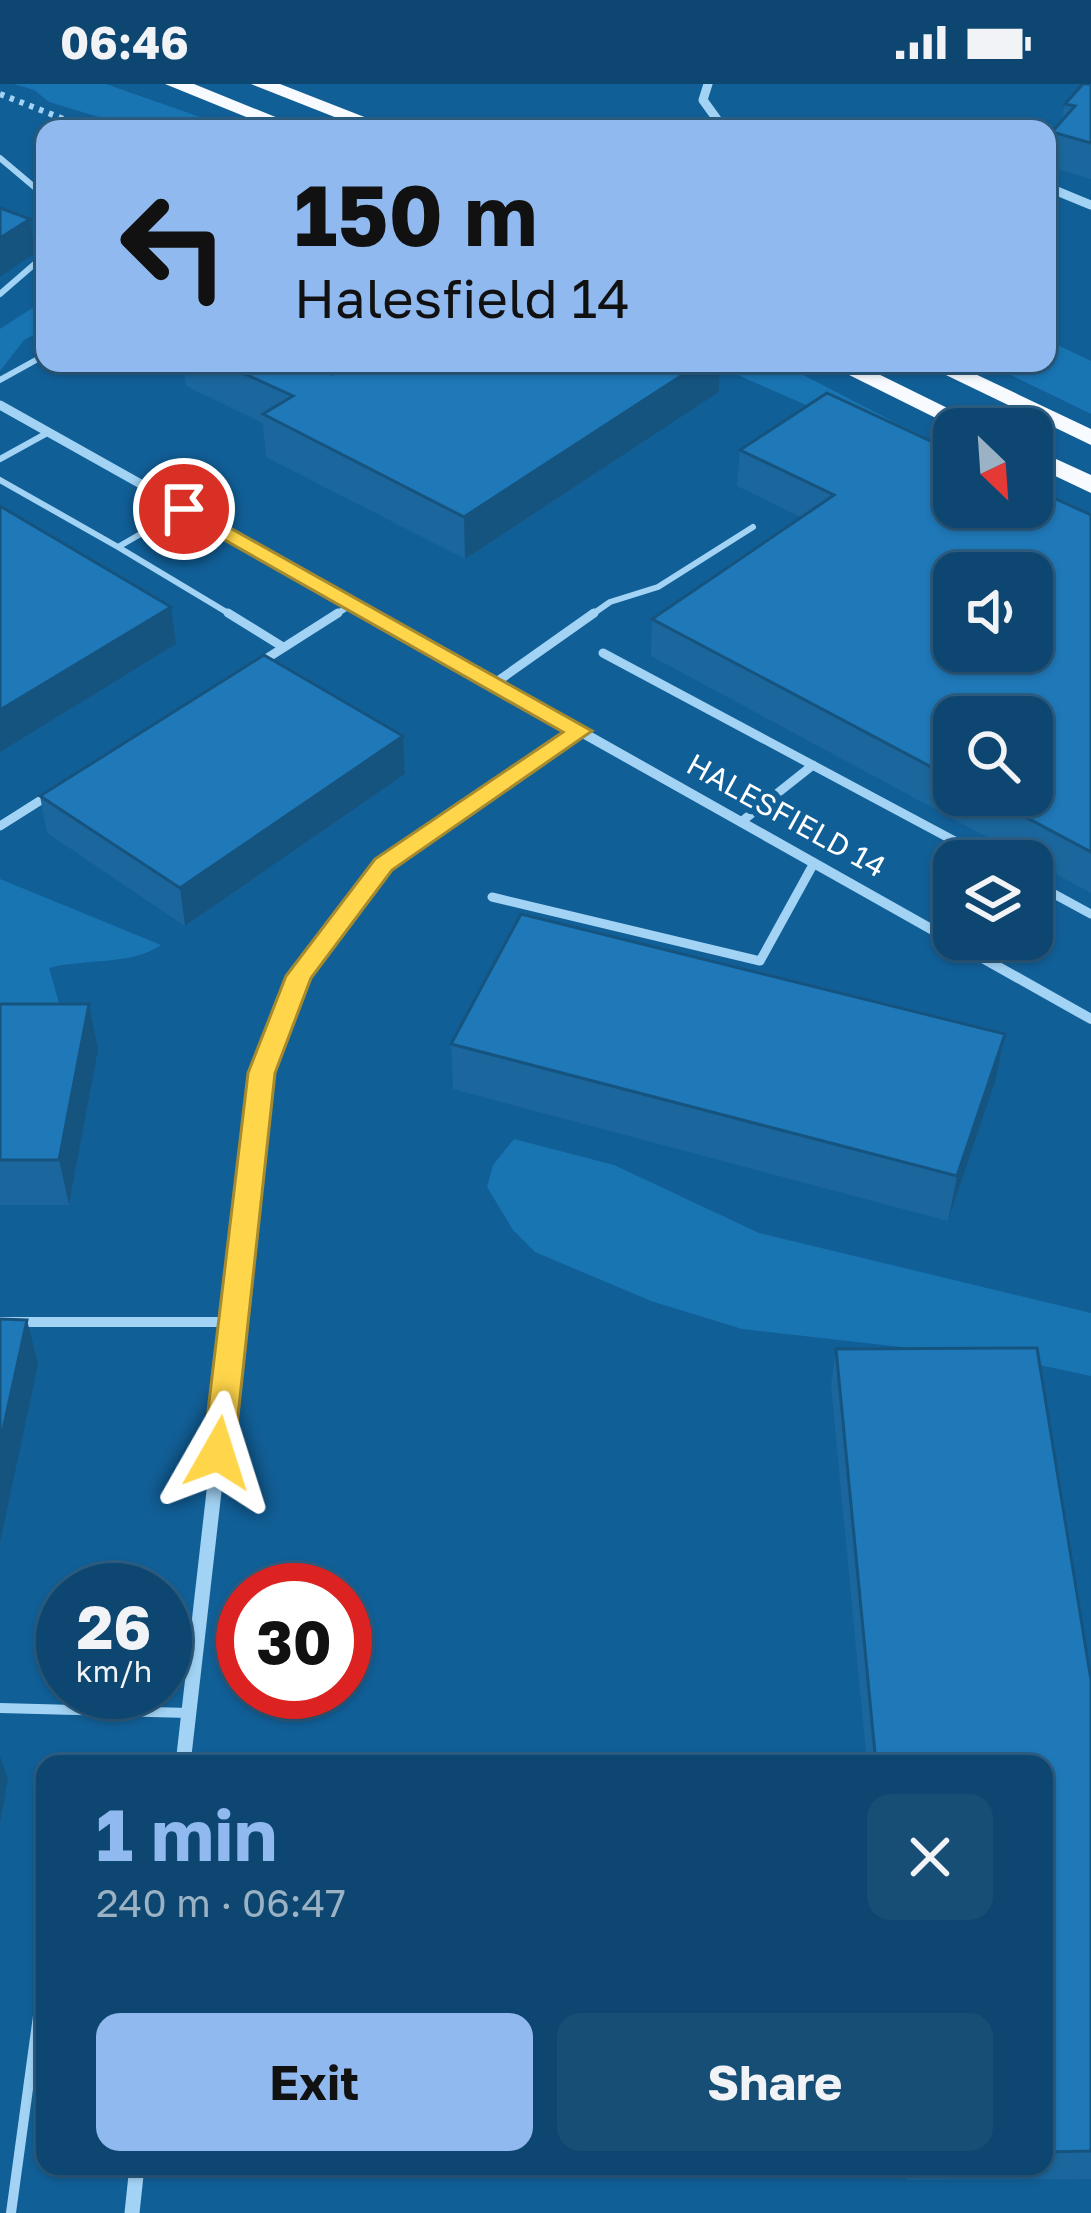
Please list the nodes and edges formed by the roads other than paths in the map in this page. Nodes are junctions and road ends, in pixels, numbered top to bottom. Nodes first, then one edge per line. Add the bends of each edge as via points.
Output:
1 (175, 84) edge
2 (261, 84) edge
3 (707, 84) edge
4 (271, 120) edge
5 (360, 120) edge
6 (717, 120) edge
7 (0, 158) edge
8 (36, 188) edge
9 (1056, 191) edge
10 (1091, 205) edge
11 (36, 263) edge
12 (0, 294) edge
13 (36, 360) edge
14 (856, 372) edge
15 (952, 372) edge
16 (0, 380) edge
17 (0, 405) edge
18 (934, 408) edge
19 (49, 432) junction
20 (1091, 438) edge
21 (0, 459) edge
22 (1053, 466) edge
23 (0, 481) edge
24 (1091, 485) edge
25 (184, 509) junction
26 (753, 527) dead end
27 (118, 547) junction
28 (353, 604) junction
29 (283, 647) junction
30 (603, 653) dead end
31 (243, 673) edge
32 (495, 683) junction
33 (580, 731) junction
34 (813, 765) junction
35 (61, 788) edge
36 (741, 823) junction
37 (0, 826) edge
38 (953, 840) edge
39 (814, 863) junction
40 (1053, 893) edge
41 (493, 897) dead end
42 (1091, 914) edge
43 (1091, 1019) edge
44 (0, 1322) edge
45 (233, 1322) junction
46 (192, 1678) edge
47 (0, 1708) edge
48 (36, 1709) edge
49 (187, 1719) edge
50 (184, 1755) edge
51 (36, 2045) edge
52 (136, 2175) edge
53 (11, 2213) edge
54 (132, 2213) edge

1 - 4 highway
2 - 5 highway
3 - 6 street via 703,100
7 - 8 lane
9 - 10 street
11 - 12 lane
13 - 16 lane
14 - 18 highway
15 - 20 highway
17 - 19 street, HALESFIELD 14
19 - 21 lane
19 - 25 street, HALESFIELD 14
22 - 24 highway
23 - 27 lane
25 - 27 lane
25 - 28 street, HALESFIELD 14
26 - 32 lane via 658,587 610,602
27 - 29 lane
28 - 29 lane
28 - 32 street, HALESFIELD 14
29 - 31 lane
30 - 34 lane
32 - 33 street, HALESFIELD 14
33 - 36 street, HALESFIELD 14
33 - 45 street via 383,865 299,976 262,1073
34 - 36 lane
34 - 38 lane
35 - 37 lane
36 - 39 street, HALESFIELD 14
39 - 41 lane via 760,962
39 - 43 street, HALESFIELD 14
40 - 42 lane
44 - 45 lane
45 - 46 street
47 - 48 lane
49 - 50 street
51 - 53 lane
52 - 54 street

